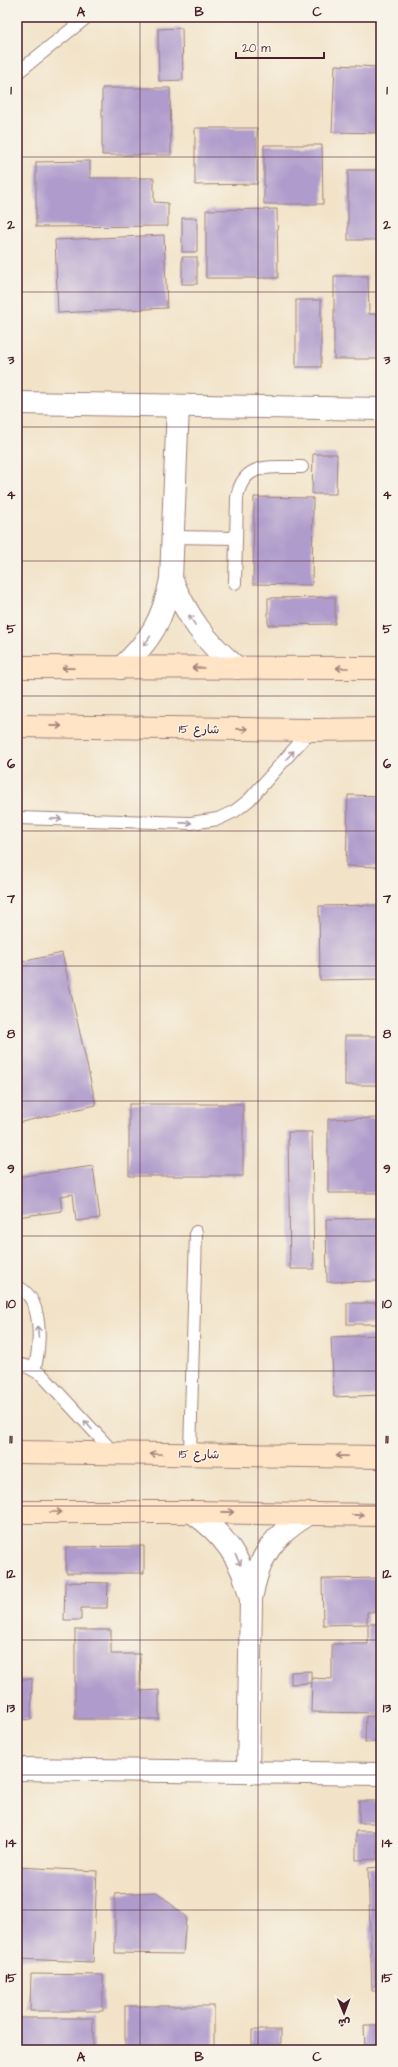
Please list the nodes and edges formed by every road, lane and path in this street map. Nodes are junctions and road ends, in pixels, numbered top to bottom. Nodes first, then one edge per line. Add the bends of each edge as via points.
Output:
1 (87, 17) edge
2 (17, 73) edge
3 (17, 403) edge
4 (178, 406) junction
5 (381, 409) edge
6 (302, 467) dead end
7 (173, 537) junction
8 (236, 538) junction
9 (171, 579) junction
10 (235, 583) dead end
11 (17, 667) edge
12 (121, 668) junction
13 (237, 668) junction
14 (381, 668) edge
15 (17, 726) edge
16 (381, 729) edge
17 (311, 730) junction
18 (17, 818) edge
19 (196, 1232) dead end
20 (17, 1287) edge
21 (17, 1364) edge
22 (34, 1370) junction
23 (17, 1452) edge
24 (115, 1454) junction
25 (190, 1454) junction
26 (381, 1457) edge
27 (17, 1512) edge
28 (192, 1512) junction
29 (309, 1514) junction
30 (381, 1515) edge
31 (251, 1599) junction
32 (17, 1769) edge
33 (248, 1772) junction
34 (381, 1774) edge

1 - 2 lane
3 - 4 street
4 - 5 street
4 - 7 street
6 - 8 lane via 260,468 243,479 238,488
7 - 8 lane
7 - 9 street
8 - 10 lane
9 -> 12 street via 166,605 155,629 140,650
13 -> 9 street via 197,629
12 -> 11 street
13 -> 12 street
14 -> 13 street
15 -> 17 street, شارع 15
16 - 17 street, شارع 15
18 -> 17 lane via 191,823 218,819 235,811 249,800
19 - 25 lane
22 -> 20 lane via 38,1347 35,1306 27,1292
21 - 22 lane
24 -> 22 lane via 48,1381
23 - 24 street, شارع 15
25 -> 24 street, شارع 15
26 -> 25 street, شارع 15
27 -> 28 street
28 -> 29 street
28 -> 31 street via 220,1534 232,1549 247,1581
29 -> 30 street
29 - 31 street via 290,1525 262,1558 254,1578
31 - 33 street
32 - 33 street
33 - 34 street

